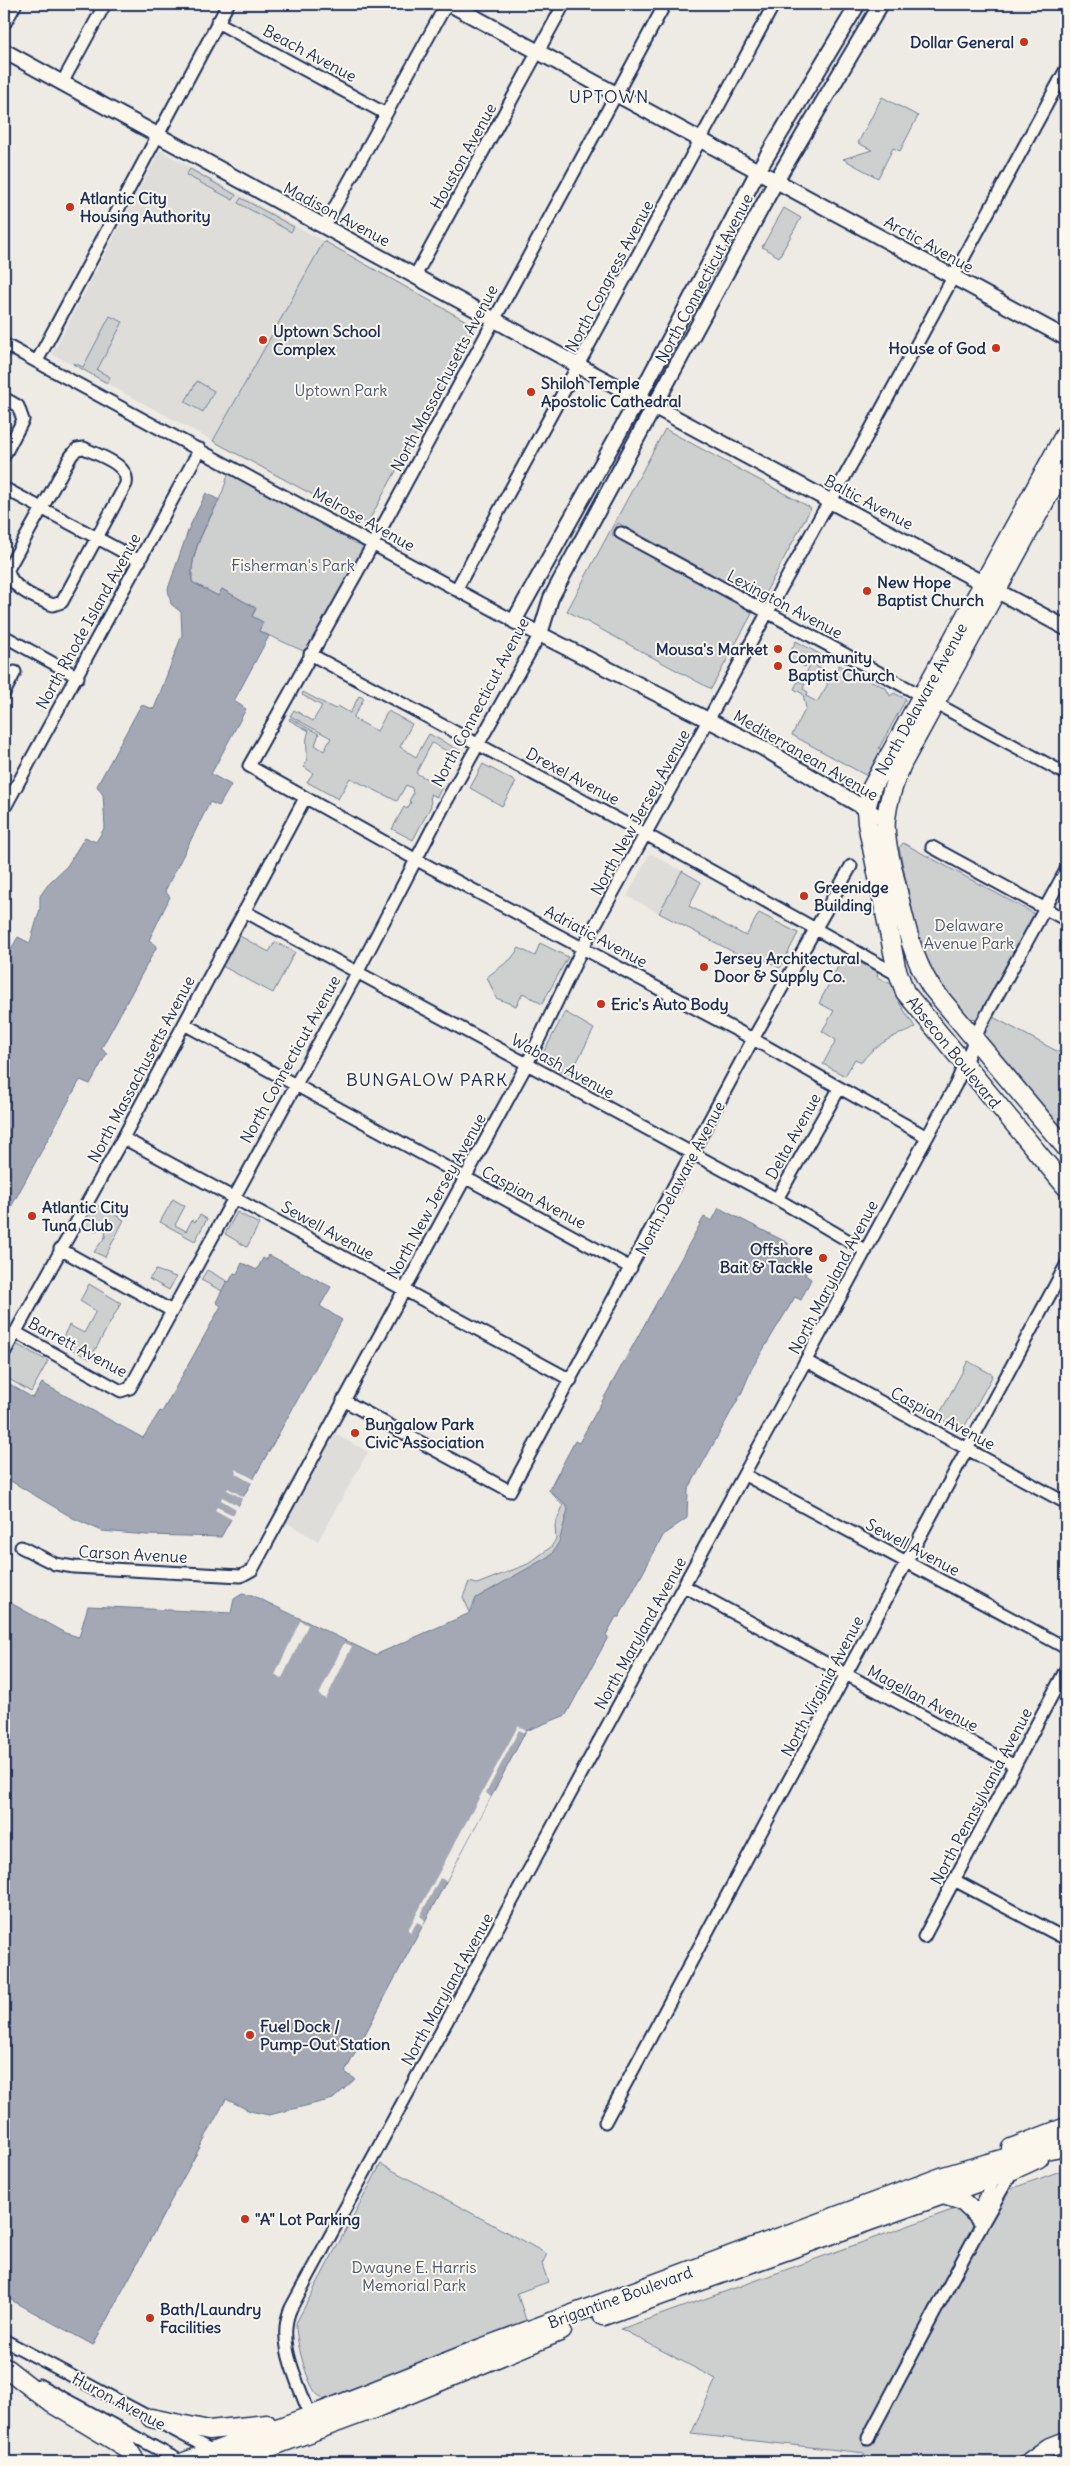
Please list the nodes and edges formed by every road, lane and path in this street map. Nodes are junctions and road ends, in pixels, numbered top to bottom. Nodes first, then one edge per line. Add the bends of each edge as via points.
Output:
1 (14, 4) edge
2 (105, 4) edge
3 (228, 4) edge
4 (450, 4) edge
5 (564, 4) edge
6 (665, 4) edge
7 (774, 4) edge
8 (858, 4) edge
9 (881, 4) edge
10 (4, 22) edge
11 (217, 22) junction
12 (4, 51) edge
13 (539, 51) junction
14 (1066, 69) edge
15 (62, 83) junction
16 (616, 94) junction
17 (386, 114) junction
18 (158, 136) junction
19 (700, 140) junction
20 (758, 171) junction
21 (776, 181) junction
22 (324, 227) junction
23 (415, 276) junction
24 (954, 277) junction
25 (494, 319) junction
26 (1066, 338) edge
27 (4, 344) edge
28 (36, 361) junction
29 (579, 366) junction
30 (4, 398) edge
31 (638, 398) junction
32 (655, 406) junction
33 (1066, 432) edge
34 (200, 449) junction
35 (4, 456) edge
36 (1066, 463) edge
37 (4, 488) edge
38 (831, 501) junction
39 (42, 509) junction
40 (621, 534) dead end
41 (98, 538) junction
42 (373, 544) junction
43 (140, 561) junction
44 (990, 587) junction
45 (456, 590) junction
46 (768, 613) junction
47 (514, 621) junction
48 (1066, 628) edge
49 (540, 634) junction
50 (4, 636) edge
51 (310, 654) junction
52 (15, 672) dead end
53 (78, 676) junction
54 (4, 693) edge
55 (929, 700) junction
56 (709, 720) junction
57 (479, 744) junction
58 (249, 766) joint
59 (1066, 774) edge
60 (305, 798) junction
61 (4, 809) edge
62 (866, 809) junction
63 (886, 821) junction
64 (647, 835) junction
65 (932, 847) dead end
66 (415, 859) junction
67 (850, 866) dead end
68 (1066, 870) edge
69 (1045, 909) junction
70 (244, 911) junction
71 (1066, 920) edge
72 (815, 930) junction
73 (583, 947) junction
74 (357, 973) junction
75 (898, 975) junction
76 (184, 1024) junction
77 (975, 1038) junction
78 (754, 1039) junction
79 (526, 1064) junction
80 (964, 1066) junction
81 (296, 1086) junction
82 (838, 1089) junction
83 (927, 1137) junction
84 (123, 1138) junction
85 (1066, 1148) edge
86 (693, 1155) junction
87 (464, 1178) junction
88 (1066, 1187) edge
89 (234, 1198) junction
90 (777, 1199) junction
91 (60, 1250) junction
92 (866, 1251) junction
93 (1066, 1265) edge
94 (632, 1268) junction
95 (403, 1290) junction
96 (172, 1311) junction
97 (15, 1332) junction
98 (4, 1354) edge
99 (806, 1361) junction
100 (571, 1380) junction
101 (126, 1391) joint
102 (343, 1400) junction
103 (967, 1450) junction
104 (744, 1475) junction
105 (1066, 1502) edge
106 (21, 1547) dead end
107 (907, 1563) junction
108 (248, 1574) joint
109 (684, 1586) junction
110 (1066, 1648) edge
111 (1066, 1670) edge
112 (846, 1676) junction
113 (1015, 1766) junction
114 (954, 1880) junction
115 (924, 1937) dead end
116 (1066, 1939) edge
117 (604, 2122) dead end
118 (1066, 2128) edge
119 (1064, 2146) edge
120 (1013, 2170) junction
121 (944, 2176) junction
122 (996, 2176) junction
123 (943, 2195) junction
124 (978, 2216) junction
125 (972, 2242) junction
126 (4, 2340) edge
127 (5, 2368) edge
128 (447, 2370) junction
129 (151, 2418) junction
130 (306, 2418) junction
131 (868, 2438) dead end
132 (1066, 2440) edge
133 (282, 2444) junction
134 (215, 2452) junction
135 (136, 2462) edge
136 (183, 2462) edge
137 (233, 2462) edge
138 (276, 2462) edge
139 (1029, 2462) edge

1 - 10 street
2 - 15 street
3 - 11 street
4 - 13 street, Arctic Avenue
4 - 17 street via 442,12
5 - 13 street, Houston Avenue
6 - 16 street, North Massachusetts Avenue
7 - 19 street, North Congress Avenue
8 - 20 street, North Connecticut Avenue
9 - 21 street, North Connecticut Avenue
11 - 17 street, Beach Avenue
11 - 18 street
12 - 15 street, Madison Avenue
13 - 16 street, Arctic Avenue
13 - 23 street, Houston Avenue
14 - 24 street, North New Jersey Avenue
15 - 18 street, Madison Avenue
16 - 19 street, Arctic Avenue
16 - 25 street, North Massachusetts Avenue
17 - 22 street
18 - 22 street, Madison Avenue
18 - 28 street
19 - 20 street, Arctic Avenue
19 - 29 street, North Congress Avenue
20 - 21 street, Arctic Avenue
20 - 31 street, North Connecticut Avenue
21 - 24 street, Arctic Avenue
21 - 32 street, North Connecticut Avenue
22 - 23 street, Madison Avenue
23 - 25 street, Madison Avenue
24 - 26 street, Arctic Avenue
24 - 38 street, North New Jersey Avenue
25 - 29 street, Madison Avenue
25 - 42 street, North Massachusetts Avenue
27 - 28 street, Melrose Avenue
28 - 34 street, Melrose Avenue
29 - 31 street, Madison Avenue
29 - 45 street, North Congress Avenue
30 - 35 street via 18,406 22,420
31 - 32 street, Madison Avenue
31 - 47 street, North Connecticut Avenue
32 - 38 street, Baltic Avenue
32 - 49 street, North Connecticut Avenue via 551,598
33 - 44 main road, North Delaware Avenue
34 - 42 street, Melrose Avenue
34 - 43 street, North Rhode Island Avenue
36 - 44 main road, North Delaware Avenue
37 - 39 street
38 - 44 street, Baltic Avenue
38 - 46 street, North New Jersey Avenue
39 - 41 street
39 - 41 street via 77,449 84,448 123,468 126,484
39 - 41 street via 8,570 8,577 44,602 53,605 62,602
40 - 46 street, Lexington Avenue
41 - 43 street
42 - 45 street, Melrose Avenue
42 - 51 street, North Massachusetts Avenue
43 - 53 street, North Rhode Island Avenue
44 - 48 street, Baltic Avenue
44 - 55 main road, North Delaware Avenue
45 - 47 street, Melrose Avenue
46 - 55 street, Lexington Avenue
46 - 56 street, North New Jersey Avenue
47 - 49 street, Melrose Avenue
49 - 56 street, Melrose Avenue
49 - 57 street, North Connecticut Avenue
50 - 53 street
51 - 57 street, Drexel Avenue
51 - 58 street, North Massachusetts Avenue
52 - 54 street
53 - 61 street, North Rhode Island Avenue
55 - 59 street, Lexington Avenue
55 - 62 main road, North Delaware Avenue via 872,787
55 - 63 main road, North Delaware Avenue via 898,773
56 - 62 street, Mediterranean Avenue
56 - 64 street, North New Jersey Avenue
57 - 64 street, Drexel Avenue
57 - 66 street, North Connecticut Avenue
58 - 60 street, Adriatic Avenue
60 - 66 street, Adriatic Avenue
60 - 70 street, North Massachusetts Avenue
62 - 63 street, Mediterranean Avenue
62 - 75 main road, Absecon Boulevard
63 - 77 main road, Absecon Boulevard via 893,868 916,960 931,987
64 - 72 street, Drexel Avenue
64 - 73 street, North New Jersey Avenue
65 - 69 street
66 - 73 street, Adriatic Avenue
66 - 74 street, North Connecticut Avenue
67 - 72 street, North Delaware Avenue
68 - 69 street, North Maryland Avenue
69 - 71 street
69 - 77 street, North Maryland Avenue
70 - 74 street, Wabash Avenue
70 - 76 street, North Massachusetts Avenue
72 - 75 street, Drexel Avenue
72 - 78 street, North Delaware Avenue
73 - 78 street, Adriatic Avenue
73 - 79 street, North New Jersey Avenue
74 - 79 street, Wabash Avenue
74 - 81 street, North Connecticut Avenue
75 - 80 main road, Absecon Boulevard via 910,999
76 - 81 street, Caspian Avenue
76 - 84 street, North Massachusetts Avenue
77 - 80 street, North Maryland Avenue
77 - 85 main road, Absecon Boulevard
78 - 82 street, Adriatic Avenue
78 - 86 street, North Delaware Avenue
79 - 86 street, Wabash Avenue
79 - 87 street, North New Jersey Avenue
80 - 83 street, North Maryland Avenue
80 - 88 main road, Absecon Boulevard
81 - 87 street, Caspian Avenue
81 - 89 street, North Connecticut Avenue
82 - 83 street, Adriatic Avenue
82 - 90 street, Delta Avenue
83 - 92 street, North Maryland Avenue
84 - 89 street, Sewell Avenue
84 - 91 street, North Massachusetts Avenue
86 - 90 street, Wabash Avenue
86 - 94 street, North Delaware Avenue
87 - 94 street, Caspian Avenue
87 - 95 street, North New Jersey Avenue
89 - 95 street, Sewell Avenue
89 - 96 street, North Connecticut Avenue
90 - 92 street, Wabash Avenue
91 - 96 street
91 - 97 street, North Massachusetts Avenue
92 - 99 street, North Maryland Avenue
93 - 103 street, North Virginia Avenue
94 - 100 street, North Delaware Avenue
95 - 100 street, Sewell Avenue
95 - 102 street, North New Jersey Avenue
96 - 101 street, North Connecticut Avenue
97 - 98 street, North Massachusetts Avenue
97 - 101 street, Barrett Avenue
99 - 103 street, Caspian Avenue
99 - 104 street, North Maryland Avenue
100 - 102 street, North Delaware Avenue via 510,1491
102 - 108 street, North New Jersey Avenue
103 - 105 street, Caspian Avenue
103 - 107 street, North Virginia Avenue
104 - 107 street, Sewell Avenue
104 - 109 street, North Maryland Avenue
106 - 108 street, Carson Avenue via 68,1567
107 - 110 street, Sewell Avenue
107 - 112 street, North Virginia Avenue
109 - 112 street, Magellan Avenue
109 - 130 street, North Maryland Avenue via 288,2316 285,2328 287,2346
111 - 113 street, North Pennsylvania Avenue
112 - 113 street, Magellan Avenue
112 - 117 street, North Virginia Avenue
113 - 114 street, North Pennsylvania Avenue
114 - 115 street, North Pennsylvania Avenue
114 - 116 street
118 - 121 main road
119 - 120 main road, Brigantine Boulevard
119 - 121 main road, Brigantine Boulevard via 1012,2156
120 - 122 main road, Brigantine Boulevard
120 - 125 street
121 - 128 main road, Brigantine Boulevard
122 - 123 main road, Brigantine Boulevard
122 - 124 street
123 - 124 main road via 962,2201
123 - 128 main road, Brigantine Boulevard
124 - 125 street
125 - 131 street
126 - 129 street, Huron Avenue
127 - 135 main road via 51,2403 128,2450
127 - 136 street, Huron Avenue
128 - 130 main road, Brigantine Boulevard
128 - 133 main road, Brigantine Boulevard
129 - 130 main road via 209,2430
129 - 134 street, Huron Avenue
130 - 134 main road, Brigantine Boulevard
132 - 139 main road
133 - 137 main road, Brigantine Boulevard
133 - 138 main road
134 - 136 main road, Brigantine Boulevard
134 - 137 main road, Huron Avenue

